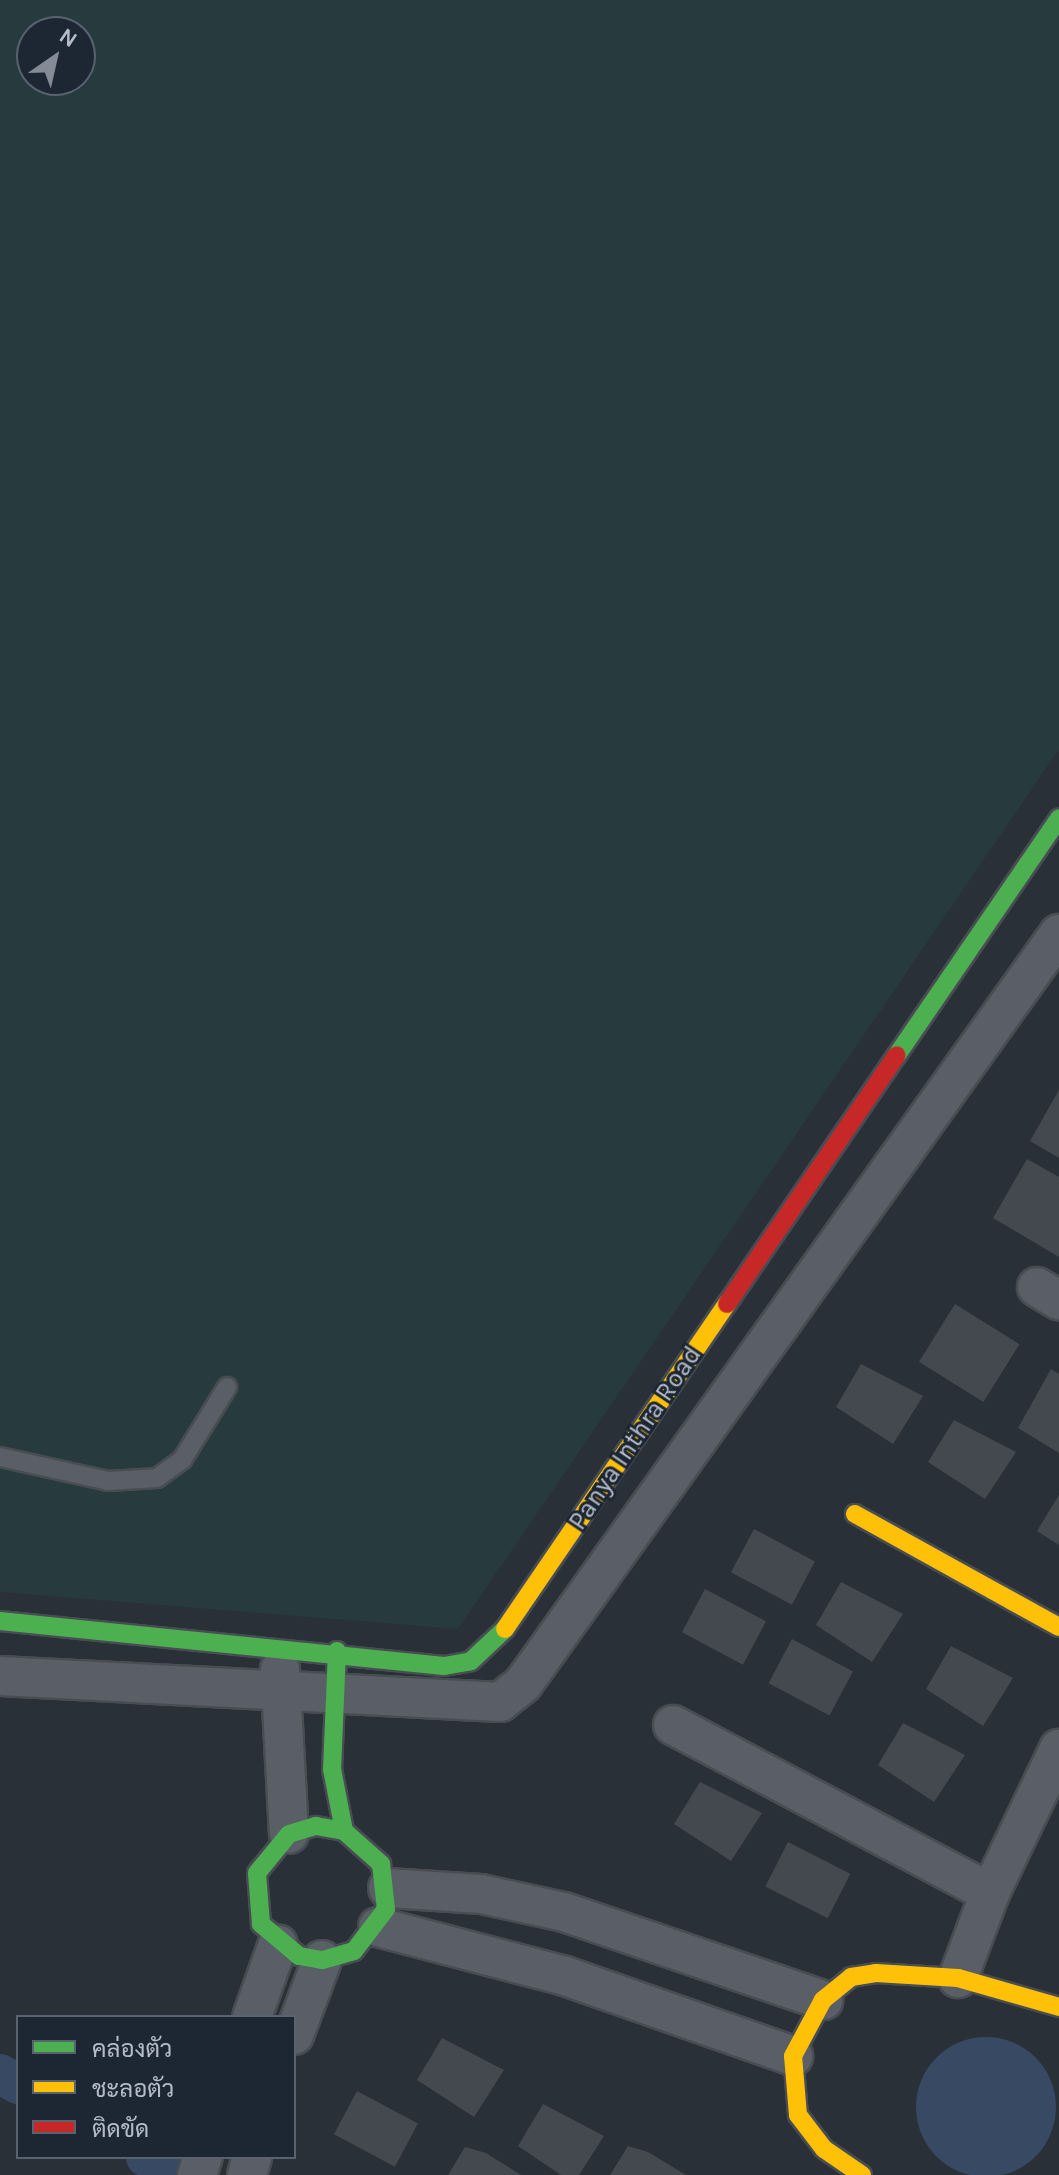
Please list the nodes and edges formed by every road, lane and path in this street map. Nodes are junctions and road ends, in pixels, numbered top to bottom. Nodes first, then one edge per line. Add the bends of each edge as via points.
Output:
1 (1059, 818) edge
2 (1059, 934) edge
3 (227, 1387) dead end
4 (0, 1457) edge
5 (855, 1514) dead end
6 (0, 1621) edge
7 (1059, 1627) edge
8 (279, 1644) junction
9 (337, 1651) junction
10 (0, 1676) edge
11 (281, 1692) junction
12 (333, 1698) junction
13 (673, 1725) dead end
14 (1059, 1749) edge
15 (344, 1831) junction
16 (289, 1834) junction
17 (388, 1888) junction
18 (990, 1893) junction
19 (378, 1927) junction
20 (278, 1944) junction
21 (322, 1960) junction
22 (958, 1978) junction
23 (823, 2000) junction
24 (1059, 2007) edge
25 (253, 2015) edge
26 (296, 2030) edge
27 (793, 2056) junction
28 (862, 2175) edge

1 - 9 street, Panya Inthra Road via 499,1637 471,1661 444,1666
2 - 12 street, Panya Inthra Road via 523,1684 500,1702 473,1706
3 - 4 lane via 182,1460 157,1478 108,1481
5 - 7 street
6 - 8 street, Panya Inthra Road
8 - 9 street, Panya Inthra Road
8 - 11 street
9 - 12 street
10 - 11 street, Panya Inthra Road
11 - 12 street, Panya Inthra Road
11 - 16 street
12 - 15 street via 332,1769
13 - 18 street
14 - 18 street
15 - 16 street via 316,1826
15 - 17 street via 373,1854
16 - 20 street via 269,1850 255,1886 261,1924
17 - 19 street
17 - 23 street via 481,1894 564,1912
18 - 22 street
19 - 21 street via 354,1951
19 - 27 street via 565,1976
20 - 21 street
20 - 25 street
21 - 26 street
22 - 23 street via 851,1977
22 - 24 street
23 - 27 street
27 - 28 street via 798,2115 824,2149

